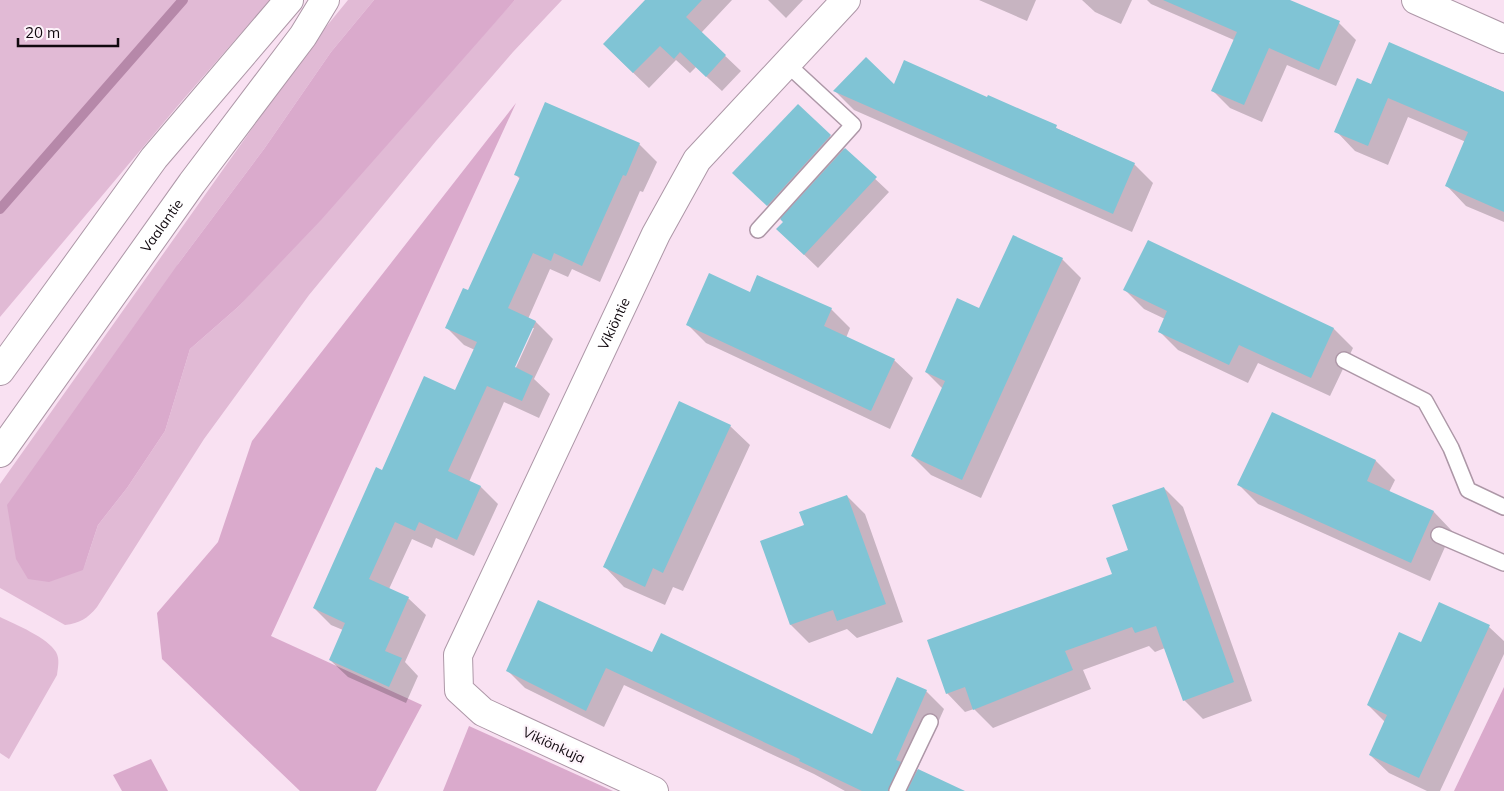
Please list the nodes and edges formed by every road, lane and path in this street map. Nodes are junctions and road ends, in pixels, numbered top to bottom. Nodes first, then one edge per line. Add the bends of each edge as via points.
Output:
1 (289, 0) edge
2 (325, 0) edge
3 (846, 0) edge
4 (1416, 0) edge
5 (1504, 39) edge
6 (787, 64) junction
7 (758, 230) dead end
8 (1344, 360) dead end
9 (0, 371) edge
10 (0, 453) edge
11 (1504, 506) edge
12 (1439, 535) dead end
13 (1504, 563) edge
14 (459, 690) joint
15 (930, 722) dead end
16 (654, 791) edge
17 (897, 791) edge

1 - 9 street via 154,158
2 - 10 street, Vaalantie via 303,36 192,183
3 - 6 street, Vikiöntie
4 - 5 street
6 - 7 lane via 853,125
6 - 14 street, Vikiöntie via 697,160 656,234 458,654
8 - 11 lane via 1425,400 1451,448 1468,490
12 - 13 lane
14 - 16 street, Vikiönkuja via 483,712
15 - 17 lane

